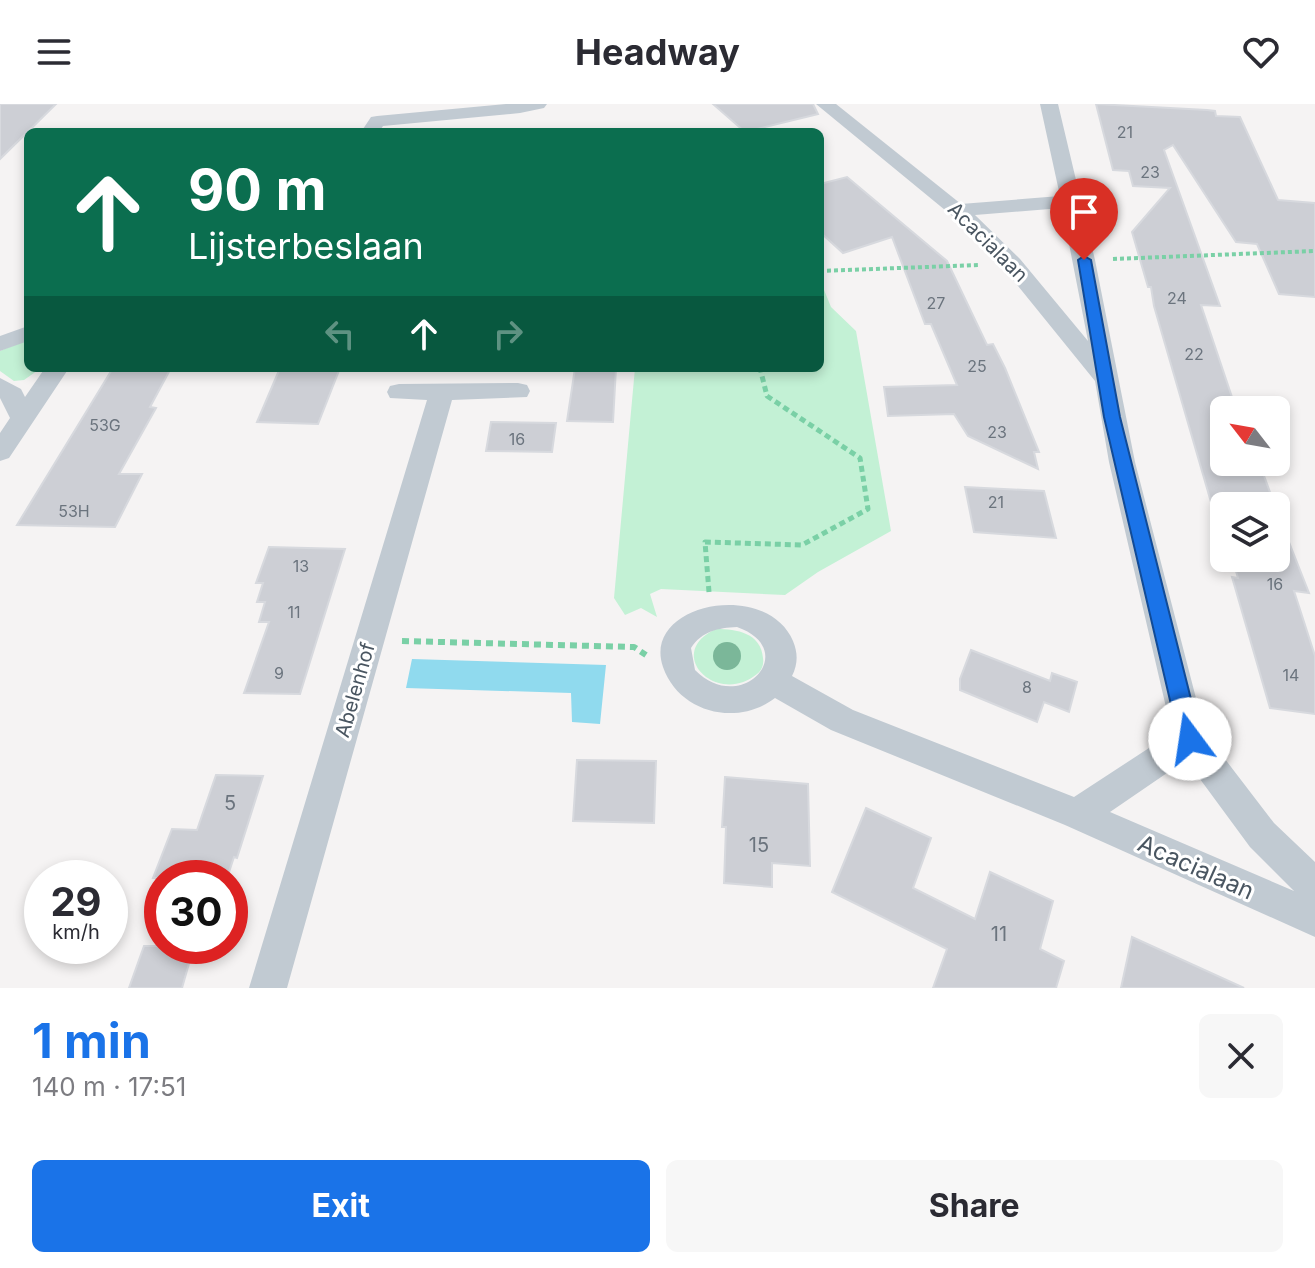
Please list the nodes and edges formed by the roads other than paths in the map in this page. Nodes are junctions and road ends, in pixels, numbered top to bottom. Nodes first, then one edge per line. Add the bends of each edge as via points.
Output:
1 (538, 104) edge
2 (825, 104) edge
3 (1049, 104) edge
4 (373, 128) edge
5 (1070, 201) junction
6 (960, 210) junction
7 (24, 335) edge
8 (0, 344) edge
9 (54, 372) edge
10 (1108, 382) junction
11 (0, 386) edge
12 (442, 391) junction
13 (518, 391) dead end
14 (399, 392) dead end
15 (23, 418) junction
16 (0, 452) edge
17 (775, 682) junction
18 (1190, 739) junction
19 (1077, 814) junction
20 (1315, 887) edge
21 (1315, 919) edge
22 (268, 988) edge

1 - 4 street via 522,114 377,121
2 - 6 street, Acacialaan
3 - 5 street
5 - 6 street
5 - 10 street
6 - 10 street, Acacialaan via 1013,263
7 - 8 street
9 - 15 street
10 - 18 street, Acacialaan via 1122,462
11 - 15 street via 12,395
12 - 13 street
12 - 14 street
12 - 22 street, Abelenhof
15 - 16 street
17 - 17 street via 782,665 778,643 762,624 738,615 712,616 685,631 677,647 677,666 686,683 713,699 745,701
17 - 19 street, Acacialaan via 842,720
18 - 19 street
18 - 20 street, Acacialaan via 1262,835
19 - 21 street, Acacialaan

